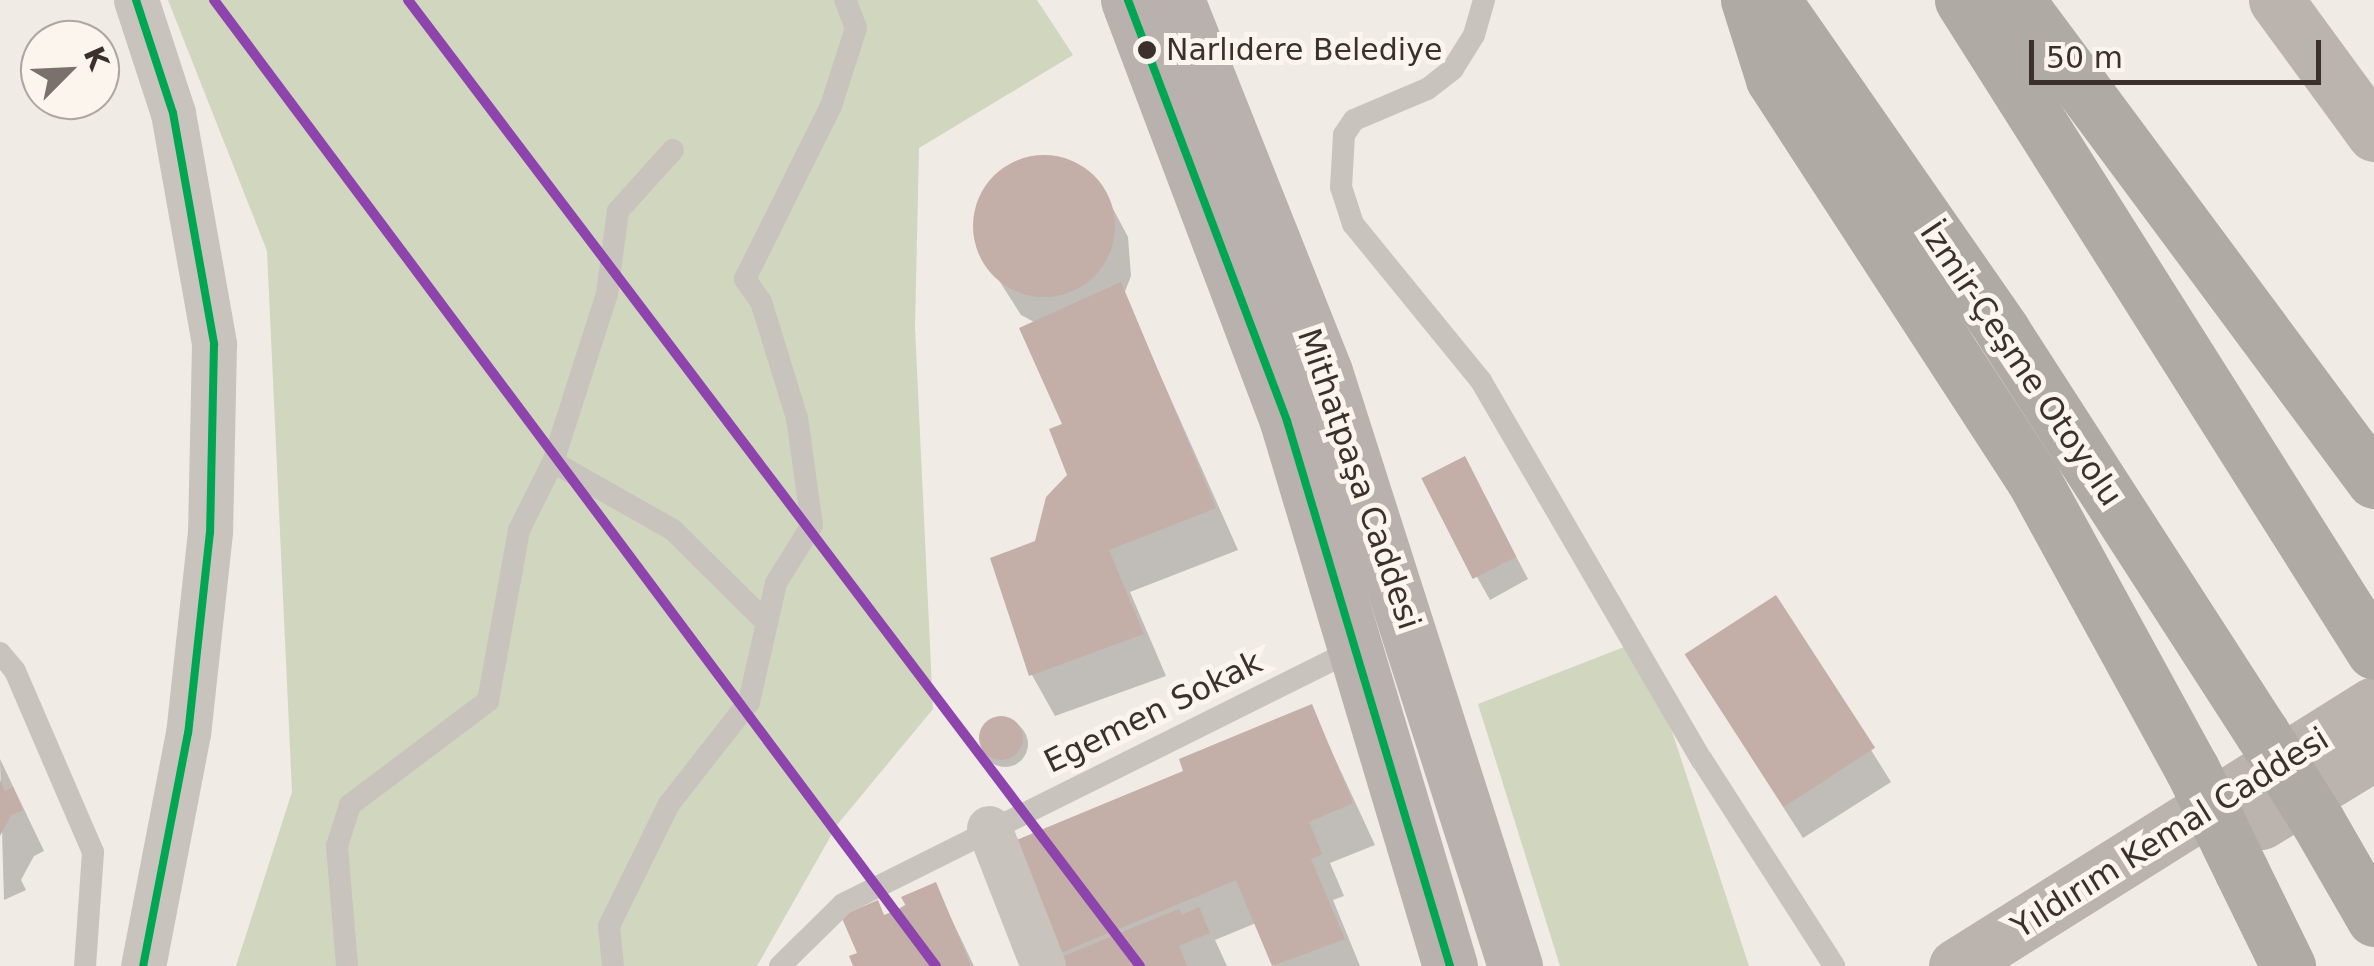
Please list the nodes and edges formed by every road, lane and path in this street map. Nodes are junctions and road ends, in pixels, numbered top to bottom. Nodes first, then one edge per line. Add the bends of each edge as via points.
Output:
1 (136, 0) edge
2 (845, 0) edge
3 (1128, 0) edge
4 (1177, 0) edge
5 (1484, 0) edge
6 (1748, 0) edge
7 (1773, 0) edge
8 (1962, 0) edge
9 (2017, 0) edge
10 (2276, 0) edge
11 (2374, 134) edge
12 (673, 150) dead end
13 (553, 462) junction
14 (2374, 482) edge
15 (767, 623) junction
16 (1358, 648) junction
17 (2374, 652) edge
18 (0, 653) edge
19 (2374, 704) edge
20 (2374, 753) edge
21 (989, 828) junction
22 (2374, 920) edge
23 (1960, 963) edge
24 (86, 966) edge
25 (143, 966) edge
26 (347, 966) edge
27 (613, 966) edge
28 (780, 966) edge
29 (1043, 966) edge
30 (1450, 966) edge
31 (1516, 966) edge
32 (1834, 966) edge
33 (2288, 966) edge

1 - 25 street via 173,113 214,344 210,532 188,733
2 - 15 lane via 856,28 831,106 745,278 761,302 797,418 812,526 776,584
3 - 16 main road, Mithatpaşa Caddesi via 1232,265
4 - 31 main road, Mithatpaşa Caddesi via 1331,391
5 - 32 lane via 1474,35 1453,68 1426,89 1354,120 1344,136 1342,187 1353,224 1481,381 1702,760
6 - 33 highway, bridge via 1773,79 2033,479 2192,769
7 - 22 highway, İzmir-Çeşme Otoyolu, bridge via 2002,330
8 - 17 highway
9 - 14 highway
10 - 11 street
12 - 13 lane via 618,211 607,294
13 - 15 lane via 674,530
13 - 26 lane via 519,530 488,701 350,804 337,846
15 - 27 lane via 749,702 670,804 609,926
16 - 21 lane, Egemen Sokak
16 - 30 main road, Mithatpaşa Caddesi
18 - 24 lane via 15,671 93,852
19 - 23 street, Yıldırım Kemal Caddesi
20 - 23 street, Yıldırım Kemal Caddesi via 2120,904
21 - 28 lane, Egemen Sokak via 842,904
21 - 29 street

